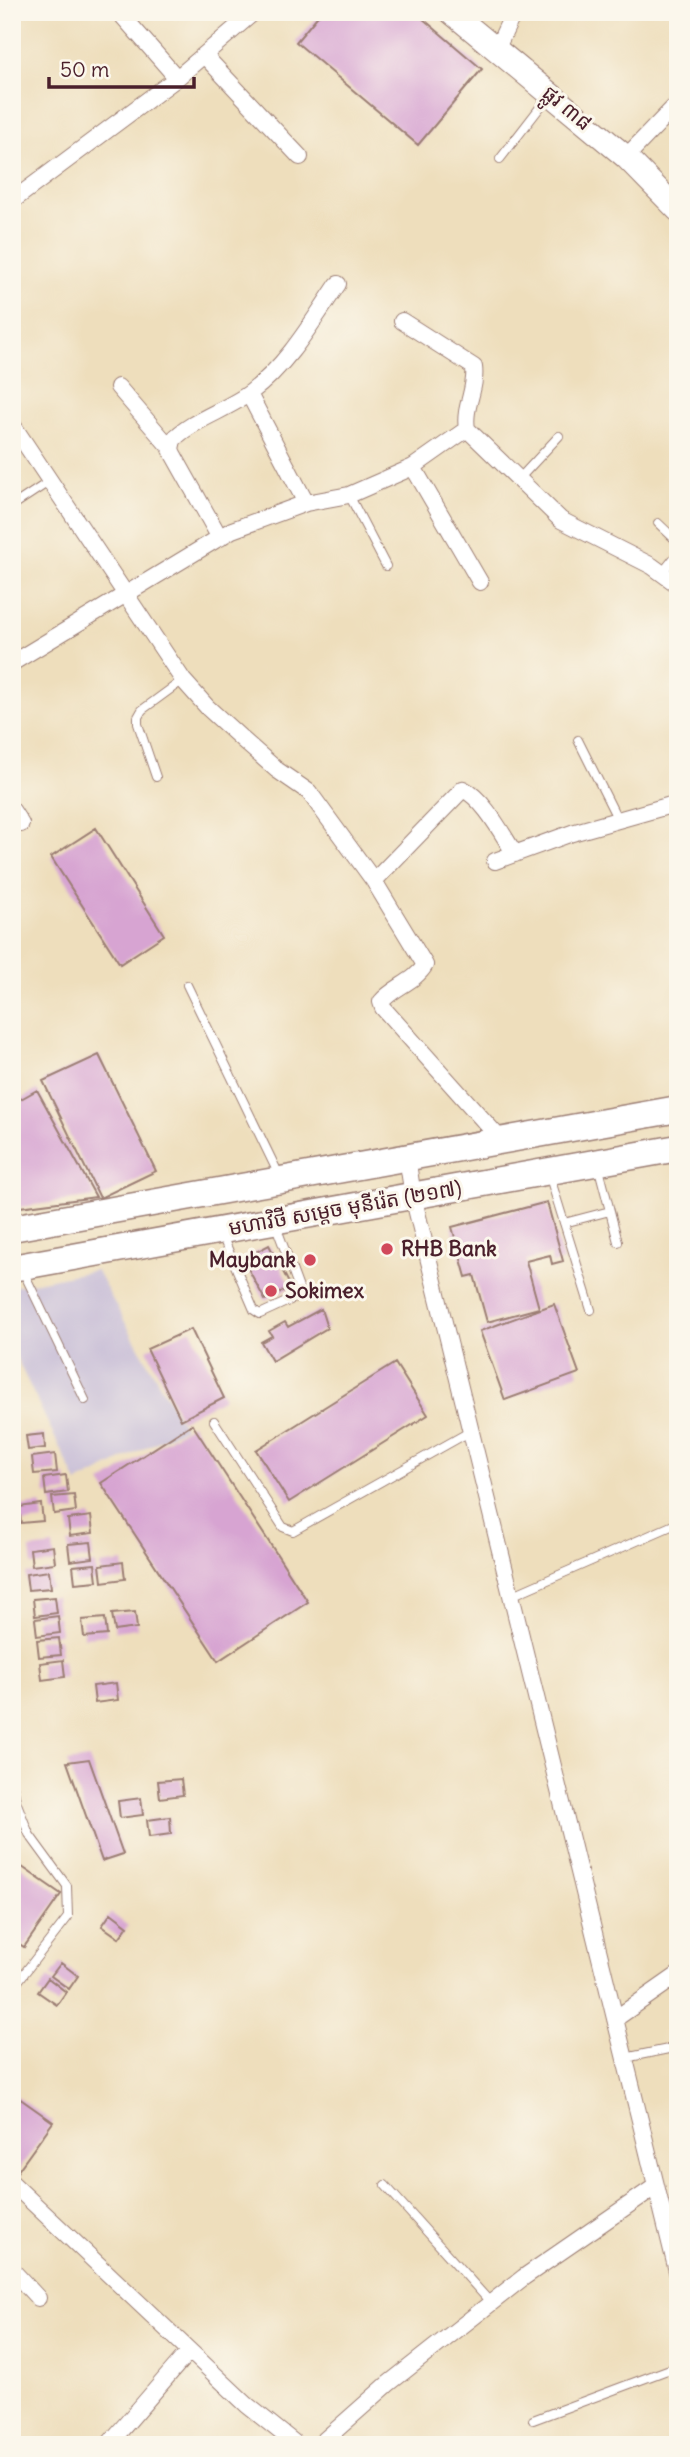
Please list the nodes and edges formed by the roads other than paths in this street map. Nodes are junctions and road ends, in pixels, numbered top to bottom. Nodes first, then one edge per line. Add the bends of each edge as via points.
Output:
1 (119, 12) edge
2 (254, 12) edge
3 (451, 12) edge
4 (514, 12) edge
5 (496, 50) junction
6 (204, 55) junction
7 (177, 78) junction
8 (550, 94) junction
9 (678, 103) edge
10 (300, 157) dead end
11 (626, 157) junction
12 (500, 159) dead end
13 (12, 201) edge
14 (678, 210) edge
15 (338, 284) dead end
16 (402, 321) dead end
17 (118, 387) dead end
18 (249, 394) junction
19 (12, 424) edge
20 (467, 429) junction
21 (559, 436) dead end
22 (171, 444) junction
23 (413, 467) junction
24 (518, 480) junction
25 (50, 481) junction
26 (349, 495) junction
27 (306, 503) junction
28 (12, 506) edge
29 (658, 523) dead end
30 (220, 538) junction
31 (678, 542) edge
32 (678, 553) edge
33 (386, 566) dead end
34 (662, 573) junction
35 (480, 582) dead end
36 (678, 584) edge
37 (126, 596) junction
38 (12, 663) edge
39 (184, 680) junction
40 (578, 740) dead end
41 (156, 777) dead end
42 (678, 803) edge
43 (618, 820) junction
44 (515, 854) junction
45 (495, 861) dead end
46 (374, 881) junction
47 (187, 985) dead end
48 (678, 1108) edge
49 (501, 1140) junction
50 (678, 1148) edge
51 (407, 1157) junction
52 (597, 1163) junction
53 (548, 1171) junction
54 (282, 1180) junction
55 (413, 1196) junction
56 (610, 1211) junction
57 (275, 1221) junction
58 (564, 1223) junction
59 (12, 1228) edge
60 (220, 1231) junction
61 (618, 1242) dead end
62 (16, 1267) edge
63 (591, 1310) dead end
64 (85, 1399) dead end
65 (214, 1421) dead end
66 (471, 1431) junction
67 (678, 1522) edge
68 (511, 1596) junction
69 (12, 1781) edge
70 (678, 1975) edge
71 (12, 1989) edge
72 (615, 2019) junction
73 (678, 2047) edge
74 (625, 2058) junction
75 (12, 2183) edge
76 (385, 2185) dead end
77 (656, 2186) junction
78 (12, 2270) edge
79 (678, 2275) edge
80 (38, 2298) dead end
81 (491, 2303) junction
82 (189, 2351) junction
83 (678, 2366) edge
84 (533, 2420) dead end
85 (330, 2441) edge
86 (108, 2445) edge
87 (297, 2445) edge

1 - 7 street
2 - 6 street
3 - 5 street, ផ្លូវ ៣៨
4 - 5 street
5 - 8 street, ផ្លូវ ៣៨
6 - 7 street
6 - 10 street
7 - 13 street
8 - 11 street, ផ្លូវ ៣៨
8 - 12 lane
9 - 11 street
11 - 14 street, ផ្លូវ ៣៨
15 - 18 street via 289,354
16 - 20 street via 474,366 476,381 465,416
17 - 22 street
18 - 22 street via 175,437
18 - 27 street
19 - 25 street
20 - 23 street
20 - 24 street
21 - 24 lane
22 - 30 street
23 - 26 street
23 - 35 street
24 - 34 street via 561,520
25 - 28 lane
25 - 37 street
26 - 27 street
26 - 33 lane
27 - 30 street
29 - 31 lane
30 - 37 street
32 - 34 lane
34 - 36 street
37 - 38 street
37 - 39 street
39 - 41 lane via 138,717
39 - 46 street via 243,740 309,792
40 - 43 lane
42 - 43 street
43 - 44 street
44 - 45 street
44 - 46 street via 478,800 463,789
46 - 49 street via 425,965 387,995 383,1008
47 - 54 lane
48 - 49 main road, មហាវិថី សម្តេច មុនីរ៉េត (២១៧)
49 - 51 main road, មហាវិថី សម្តេច មុនីរ៉េត (២១៧)
50 - 52 main road, មហាវិថី សម្តេច មុនីរ៉េត (២១៧)
51 - 54 main road, មហាវិថី សម្តេច មុនីរ៉េត (២១៧)
51 - 55 street
52 - 53 main road, មហាវិថី សម្តេច មុនីរ៉េត (២១៧)
52 - 56 lane
53 - 55 main road, មហាវិថី សម្តេច មុនីរ៉េត (២១៧)
53 - 58 lane
54 - 59 main road, មហាវិថី សម្តេច មុនីរ៉េត (២១៧)
55 - 57 main road, មហាវិថី សម្តេច មុនីរ៉េត (២១៧)
55 - 66 street
56 - 58 lane
56 - 61 lane
57 - 60 main road, មហាវិថី សម្តេច មុនីរ៉េត (២១៧)
57 - 60 lane via 300,1290 297,1297 260,1314 254,1310
58 - 63 lane
60 - 62 main road, មហាវិថី សម្តេច មុនីរ៉េត (២១៧)
62 - 64 lane
65 - 66 lane via 283,1527 293,1531
66 - 68 street
67 - 68 lane
68 - 72 street
69 - 71 lane via 29,1834 67,1886 68,1917
70 - 72 street
72 - 74 street
73 - 74 lane
74 - 77 street
75 - 82 street
76 - 81 lane
77 - 79 street
77 - 81 street
78 - 80 street
81 - 85 street via 388,2384
82 - 86 street
82 - 87 street
83 - 84 lane

